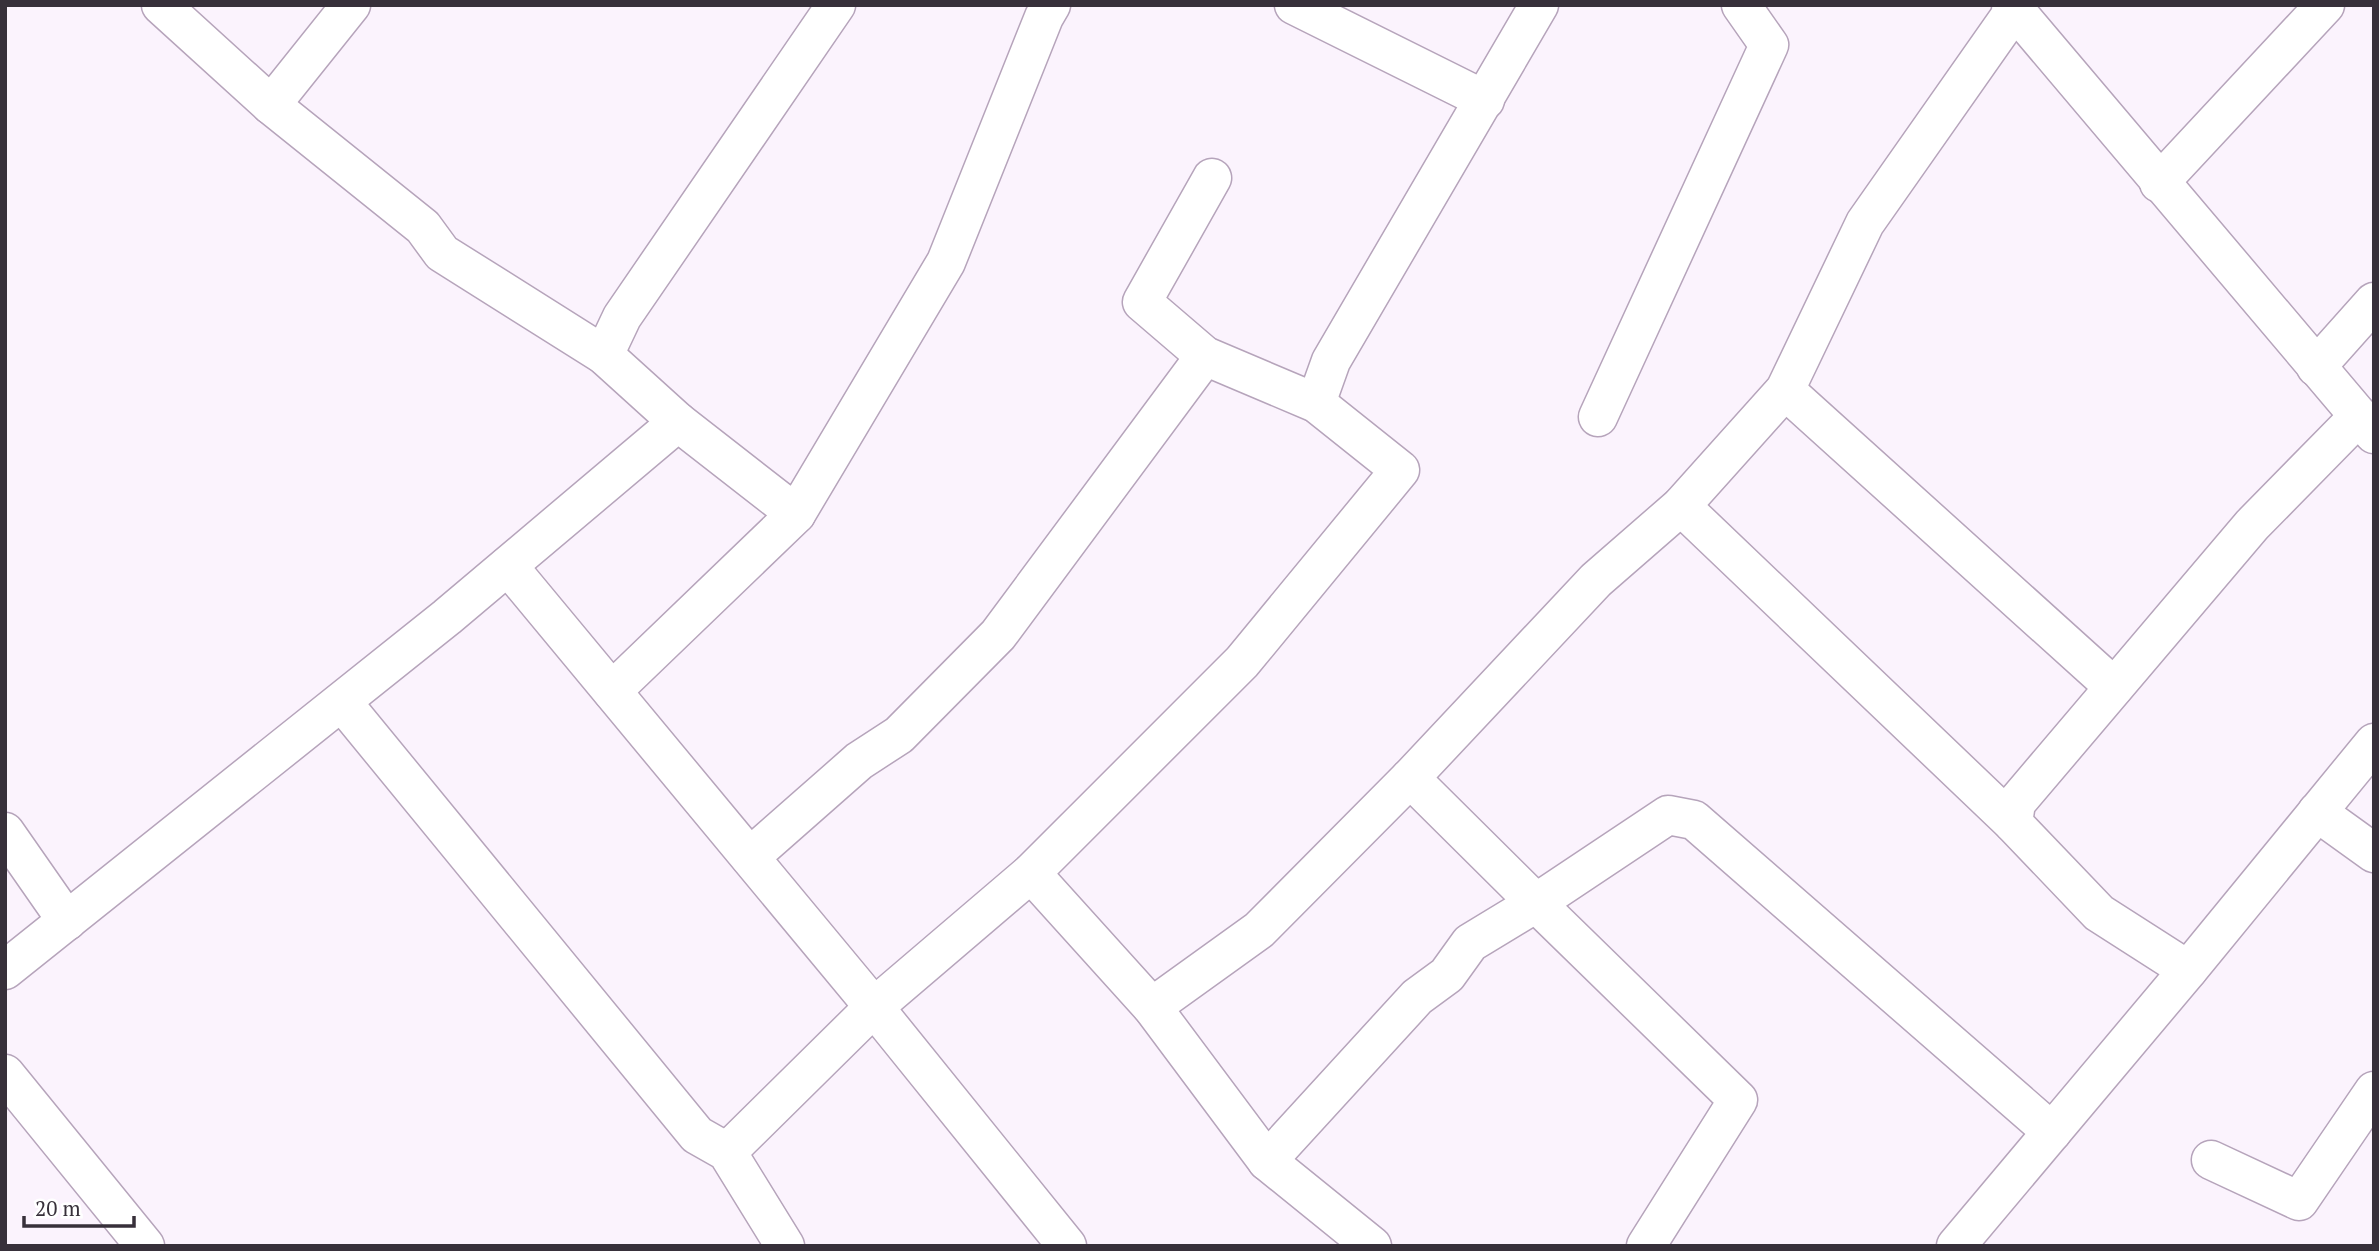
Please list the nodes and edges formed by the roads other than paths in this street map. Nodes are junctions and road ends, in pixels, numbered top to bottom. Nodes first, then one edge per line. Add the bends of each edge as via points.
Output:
1 (161, 5) edge
2 (351, 5) edge
3 (836, 5) edge
4 (1051, 5) edge
5 (1294, 5) edge
6 (1539, 5) edge
7 (1741, 5) edge
8 (2325, 5) edge
9 (2014, 7) edge
10 (1485, 100) junction
11 (271, 106) junction
12 (1212, 178) dead end
13 (2160, 183) junction
14 (2374, 302) edge
15 (604, 355) junction
16 (1205, 356) junction
17 (2316, 367) junction
18 (1785, 390) junction
19 (1316, 403) junction
20 (1598, 417) dead end
21 (678, 422) junction
22 (2366, 425) edge
23 (1681, 506) junction
24 (796, 514) junction
25 (508, 566) junction
26 (2114, 687) junction
27 (612, 691) junction
28 (342, 702) junction
29 (2374, 743) edge
30 (1410, 778) junction
31 (2317, 812) junction
32 (2013, 823) junction
33 (5, 832) edge
34 (2374, 853) edge
35 (750, 857) junction
36 (1031, 873) junction
37 (1535, 903) junction
38 (67, 921) junction
39 (5, 970) edge
40 (2188, 970) junction
41 (874, 1007) junction
42 (1152, 1007) junction
43 (5, 1074) edge
44 (2374, 1091) edge
45 (2052, 1132) junction
46 (727, 1152) junction
47 (2211, 1160) dead end
48 (1267, 1161) junction
49 (145, 1246) edge
50 (785, 1246) edge
51 (1067, 1246) edge
52 (1372, 1246) edge
53 (1646, 1246) edge
54 (1956, 1246) edge

1 - 11 street
2 - 11 street
3 - 15 street via 622,317
4 - 24 street via 946,262
5 - 10 street
6 - 10 street
7 - 20 street via 1769,45
8 - 13 street
9 - 13 street
9 - 18 street via 1865,223
10 - 19 street via 1331,361
11 - 15 street via 423,227 442,253
12 - 16 street via 1142,302
13 - 17 street
14 - 17 street
15 - 21 street
16 - 19 street
16 - 35 street via 998,635 899,735 859,761
17 - 22 street
18 - 23 street
18 - 26 street
19 - 36 street via 1399,470 1242,662
21 - 24 street
21 - 25 street
22 - 26 street via 2252,525
23 - 30 street via 1596,580
23 - 32 street
24 - 27 street
25 - 27 street
25 - 28 street
26 - 32 street via 2016,803
27 - 35 street
28 - 38 street
28 - 46 street via 697,1135
29 - 31 street
30 - 37 street
30 - 42 street via 1259,930
31 - 34 street
31 - 40 street
32 - 40 street via 2099,913
33 - 38 street
35 - 41 street
36 - 41 street
36 - 42 street
37 - 45 street via 1668,815 1694,820
37 - 48 street via 1470,943 1447,975 1417,997
37 - 53 street via 1738,1100
38 - 39 street
40 - 45 street
41 - 46 street
41 - 51 street
42 - 48 street
43 - 49 street
44 - 47 street via 2299,1201
45 - 54 street
46 - 50 street
48 - 52 street

